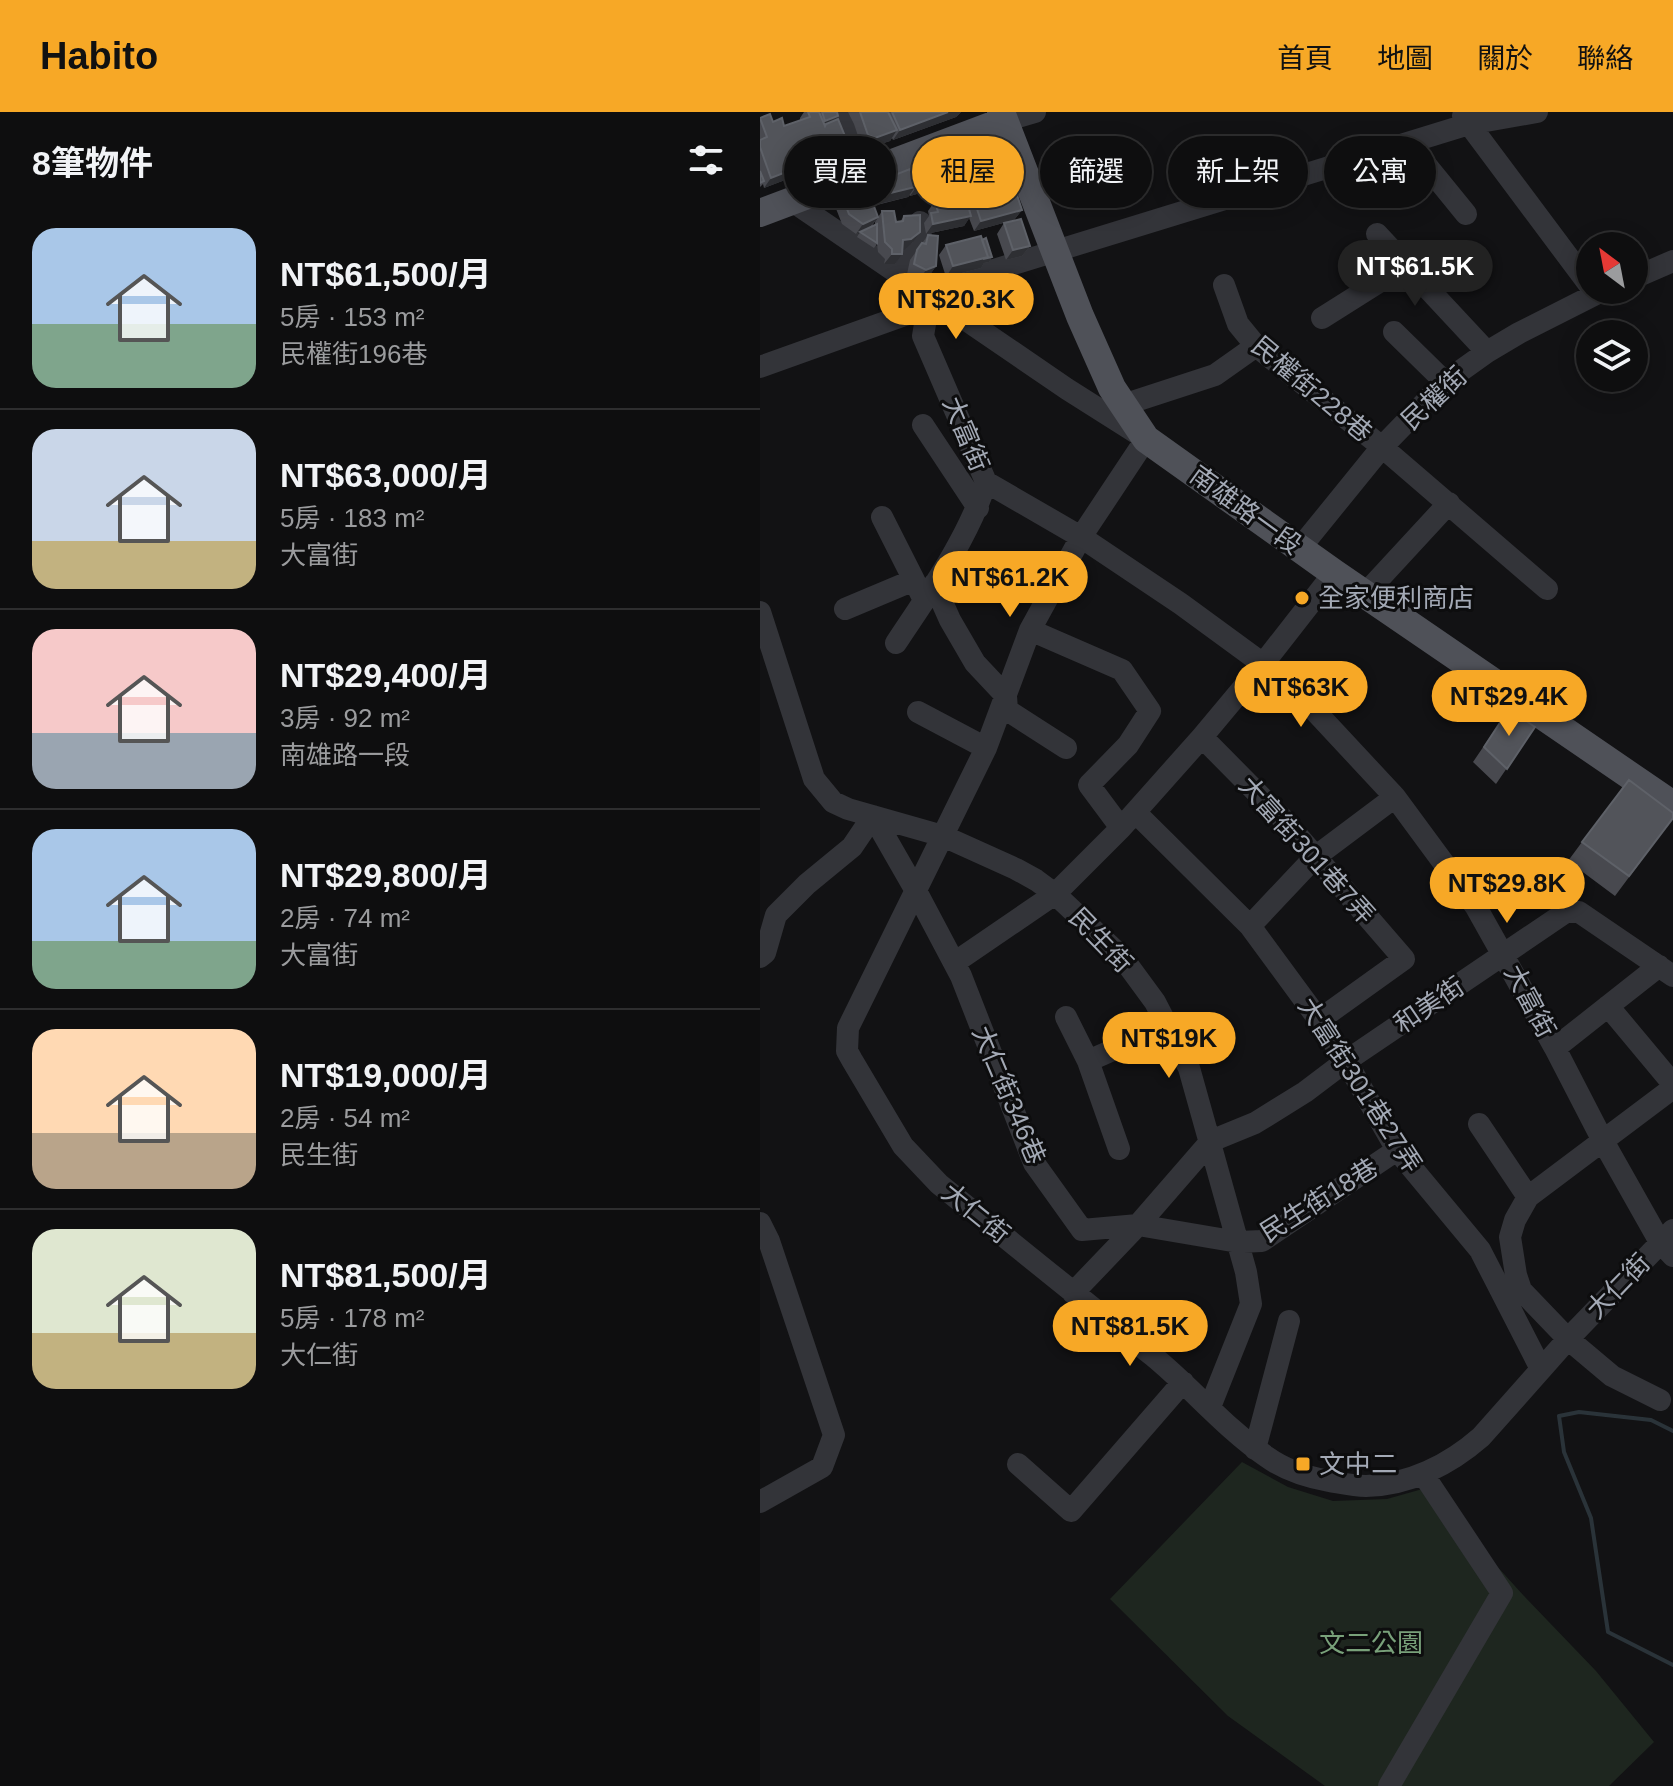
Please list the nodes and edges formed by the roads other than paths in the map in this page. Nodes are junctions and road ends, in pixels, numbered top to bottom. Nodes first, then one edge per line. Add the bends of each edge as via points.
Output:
1 (841, 112) edge
2 (1035, 112) edge
3 (1537, 112) edge
4 (1002, 117) edge
5 (1465, 118) edge
6 (849, 136) edge
7 (1426, 136) edge
8 (896, 161) edge
9 (1324, 170) edge
10 (1436, 177) edge
11 (784, 204) edge
12 (802, 208) edge
13 (760, 213) edge
14 (1466, 214) dead end
15 (920, 222) edge
16 (1377, 234) dead end
17 (1054, 251) junction
18 (1673, 261) edge
19 (1576, 264) edge
20 (1406, 265) junction
21 (895, 272) junction
22 (1648, 272) edge
23 (1224, 285) dead end
24 (930, 294) junction
25 (1576, 301) edge
26 (1322, 318) dead end
27 (1394, 332) dead end
28 (1256, 346) junction
29 (1487, 352) junction
30 (760, 367) edge
31 (1445, 382) junction
32 (1123, 405) junction
33 (923, 425) dead end
34 (1146, 439) junction
35 (1382, 447) junction
36 (986, 482) junction
37 (1449, 503) junction
38 (978, 508) junction
39 (882, 517) dead end
40 (1081, 537) junction
41 (1300, 548) junction
42 (1334, 573) junction
43 (924, 588) junction
44 (1547, 589) dead end
45 (1365, 594) junction
46 (845, 609) dead end
47 (760, 612) edge
48 (1030, 630) junction
49 (896, 643) dead end
50 (1263, 664) junction
51 (1006, 696) junction
52 (918, 712) dead end
53 (1202, 737) junction
54 (986, 748) junction
55 (1066, 748) dead end
56 (1395, 797) junction
57 (1673, 805) edge
58 (873, 816) junction
59 (1128, 820) junction
60 (943, 836) junction
61 (1315, 857) junction
62 (916, 891) junction
63 (1055, 894) junction
64 (1250, 926) junction
65 (1505, 955) junction
66 (760, 957) edge
67 (954, 963) junction
68 (1666, 971) edge
69 (1608, 1006) junction
70 (1066, 1017) dead end
71 (1319, 1020) junction
72 (1167, 1026) junction
73 (1555, 1048) junction
74 (1088, 1061) junction
75 (1346, 1061) junction
76 (1673, 1086) edge
77 (1479, 1124) dead end
78 (1211, 1141) junction
79 (1603, 1141) junction
80 (1119, 1149) dead end
81 (1397, 1150) junction
82 (1528, 1197) junction
83 (760, 1223) edge
84 (1138, 1225) junction
85 (1238, 1242) junction
86 (1669, 1243) edge
87 (1073, 1293) junction
88 (1289, 1321) dead end
89 (1568, 1339) junction
90 (1541, 1369) junction
91 (1183, 1382) junction
92 (1660, 1400) dead end
93 (1210, 1407) junction
94 (1255, 1449) junction
95 (1018, 1464) dead end
96 (1423, 1474) junction
97 (760, 1502) edge
98 (1389, 1786) edge

1 - 6 street
2 - 4 street
3 - 5 street
4 - 8 main road
4 - 17 main road, 南雄路一段
5 - 7 street
5 - 19 street
9 - 17 street
10 - 14 street
11 - 13 main road
12 - 21 street
15 - 21 street via 921,240
16 - 20 street
17 - 24 street
17 - 32 main road, 南雄路一段
18 - 22 street
20 - 26 street
20 - 29 street
21 - 24 street
23 - 28 street, 民權街228巷 via 1238,324
24 - 30 street via 905,315
24 - 34 street
24 - 36 street, 大富街 via 923,336
25 - 29 street, 民權街
27 - 31 street
28 - 32 street via 1215,375
28 - 35 street, 民權街228巷
29 - 31 street, 民權街
31 - 35 street, 民權街
32 - 34 main road, 南雄路一段
33 - 38 street
34 - 40 street, 大仁街
34 - 41 main road, 南雄路一段
35 - 37 street, 民權街228巷
35 - 41 street, 民權街
36 - 38 street
36 - 40 street, 大富街
37 - 44 street, 民權街228巷
37 - 45 street
38 - 43 street
39 - 43 street
40 - 48 street, 大仁街
40 - 50 street, 大富街
41 - 42 main road, 南雄路一段
42 - 45 main road, 南雄路一段
42 - 50 street
43 - 46 street
43 - 49 street
43 - 51 street via 975,663
45 - 57 main road, 南雄路一段
47 - 58 street, 民生街 via 814,779 833,802
48 - 51 street, 大仁街
48 - 59 street, 大富街301巷27弄 via 1122,670 1150,711 1128,745 1089,785
50 - 53 street
50 - 56 street, 大富街
51 - 54 street, 大仁街
51 - 55 street via 1007,710
52 - 54 street
53 - 59 street
53 - 61 street, 大富街301巷7弄
54 - 60 street, 大仁街
56 - 61 street
56 - 65 street, 大富街
58 - 60 street, 民生街
58 - 62 street, 大仁街346巷
58 - 66 street via 852,847 776,915
59 - 63 street
59 - 64 street, 大富街301巷27弄
60 - 62 street, 大仁街
60 - 63 street, 民生街 via 1016,869
61 - 64 street
61 - 71 street, 大富街301巷7弄 via 1404,959
62 - 67 street, 大仁街346巷
62 - 87 street, 大仁街 via 848,1028 847,1051 913,1158
63 - 67 street
63 - 72 street, 民生街 via 1122,957
64 - 71 street, 大富街301巷27弄
65 - 68 street, 和美街 via 1566,912 1579,912
65 - 73 street, 大富街
65 - 75 street, 和美街
67 - 84 street, 大仁街346巷 via 1034,1163 1082,1230
68 - 69 street
69 - 73 street
69 - 76 street
70 - 74 street
71 - 75 street, 大富街301巷27弄
72 - 74 street
72 - 78 street, 民生街 via 1189,1068
73 - 79 street, 大富街
74 - 80 street
75 - 78 street, 和美街 via 1255,1123
75 - 81 street, 大富街301巷27弄
76 - 79 street
77 - 82 street
78 - 84 street
78 - 85 street, 民生街
79 - 82 street
79 - 86 street, 大富街
81 - 85 street, 民生街18巷 via 1262,1241
81 - 90 street, 大富街301巷27弄 via 1480,1250
82 - 89 street via 1510,1237 1516,1275 1521,1290
83 - 97 street via 834,1435 822,1467
84 - 85 street, 大仁街346巷
84 - 87 street
85 - 93 street, 民生街 via 1251,1304
86 - 89 street, 大仁街
87 - 91 street, 大仁街
88 - 94 street
89 - 90 street, 大仁街
89 - 92 street via 1612,1376
90 - 96 street, 大仁街 via 1481,1437
91 - 93 street, 大仁街
91 - 95 street via 1071,1511
93 - 94 street, 大仁街
94 - 96 street, 大仁街 via 1307,1476 1355,1485
96 - 98 street via 1502,1593

